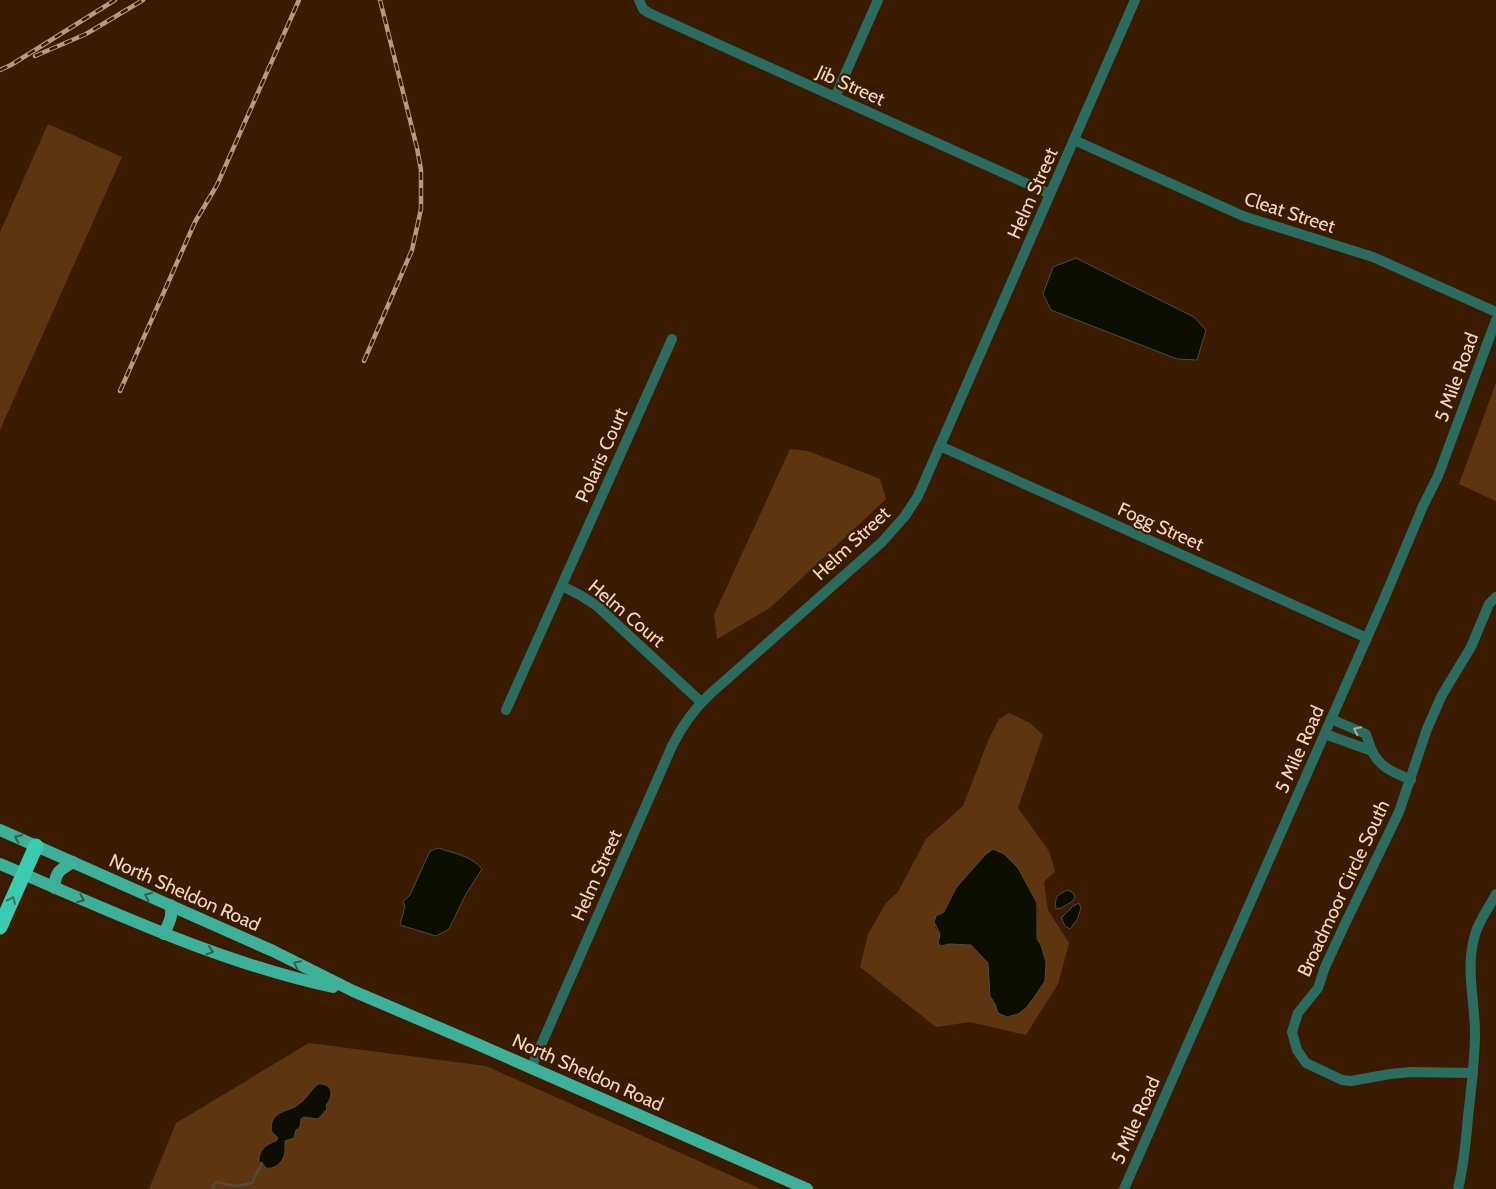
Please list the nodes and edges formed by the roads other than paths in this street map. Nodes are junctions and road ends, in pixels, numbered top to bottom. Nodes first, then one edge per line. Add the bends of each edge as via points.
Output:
1 (878, 0) edge
2 (1135, 0) edge
3 (639, 2) edge
4 (835, 97) junction
5 (1074, 140) junction
6 (1050, 194) junction
7 (1496, 312) edge
8 (1496, 320) edge
9 (672, 339) dead end
10 (940, 446) junction
11 (562, 586) junction
12 (1496, 597) edge
13 (1367, 638) junction
14 (701, 702) junction
15 (506, 710) dead end
16 (1331, 719) junction
17 (1325, 734) junction
18 (1372, 751) junction
19 (1410, 780) junction
20 (0, 830) edge
21 (36, 846) junction
22 (73, 862) junction
23 (0, 864) edge
24 (24, 874) junction
25 (56, 888) junction
26 (1496, 894) edge
27 (170, 905) junction
28 (0, 927) edge
29 (164, 934) junction
30 (353, 992) junction
31 (531, 1068) junction
32 (1473, 1073) junction
33 (807, 1189) edge
34 (1124, 1189) edge
35 (1458, 1189) edge

1 - 4 street
2 - 5 street, Helm Street
3 - 4 street, Jib Street via 649,13
4 - 6 street, Jib Street
5 - 6 street, Helm Street
5 - 7 street, Cleat Street via 1243,216 1373,257
6 - 10 street, Helm Street
8 - 13 street, 5 Mile Road via 1438,476
9 - 11 street, Polaris Court
10 - 13 street, Fogg Street
10 - 14 street, Helm Street via 918,496 893,531
11 - 14 street, Helm Court via 597,606
11 - 15 street, Helm Court
12 - 19 street, Broadmoor Circle South via 1489,604 1471,647 1442,695
13 - 16 street, 5 Mile Road
14 - 31 street, Helm Street via 672,746
16 - 17 street, 5 Mile Road
18 -> 16 street via 1366,734
17 - 18 street
17 - 34 street, 5 Mile Road
18 - 19 street via 1386,769
19 - 32 street, Broadmoor Circle South via 1399,812 1318,988 1298,1013 1292,1032 1297,1050 1306,1063 1342,1080 1411,1072
21 -> 20 main road, North Sheldon Road
21 - 22 main road, North Sheldon Road
21 - 24 highway
22 - 25 main road via 58,872
27 -> 22 main road, North Sheldon Road
23 - 24 main road, North Sheldon Road
24 - 25 main road, North Sheldon Road
28 -> 24 highway
25 -> 29 main road, North Sheldon Road
26 - 32 street via 1480,922 1471,952 1475,1033
27 - 29 main road via 171,918
30 -> 27 main road, North Sheldon Road
29 -> 30 main road, North Sheldon Road via 306,981
30 - 31 main road, North Sheldon Road
31 - 33 main road, North Sheldon Road
32 - 35 street via 1463,1172

